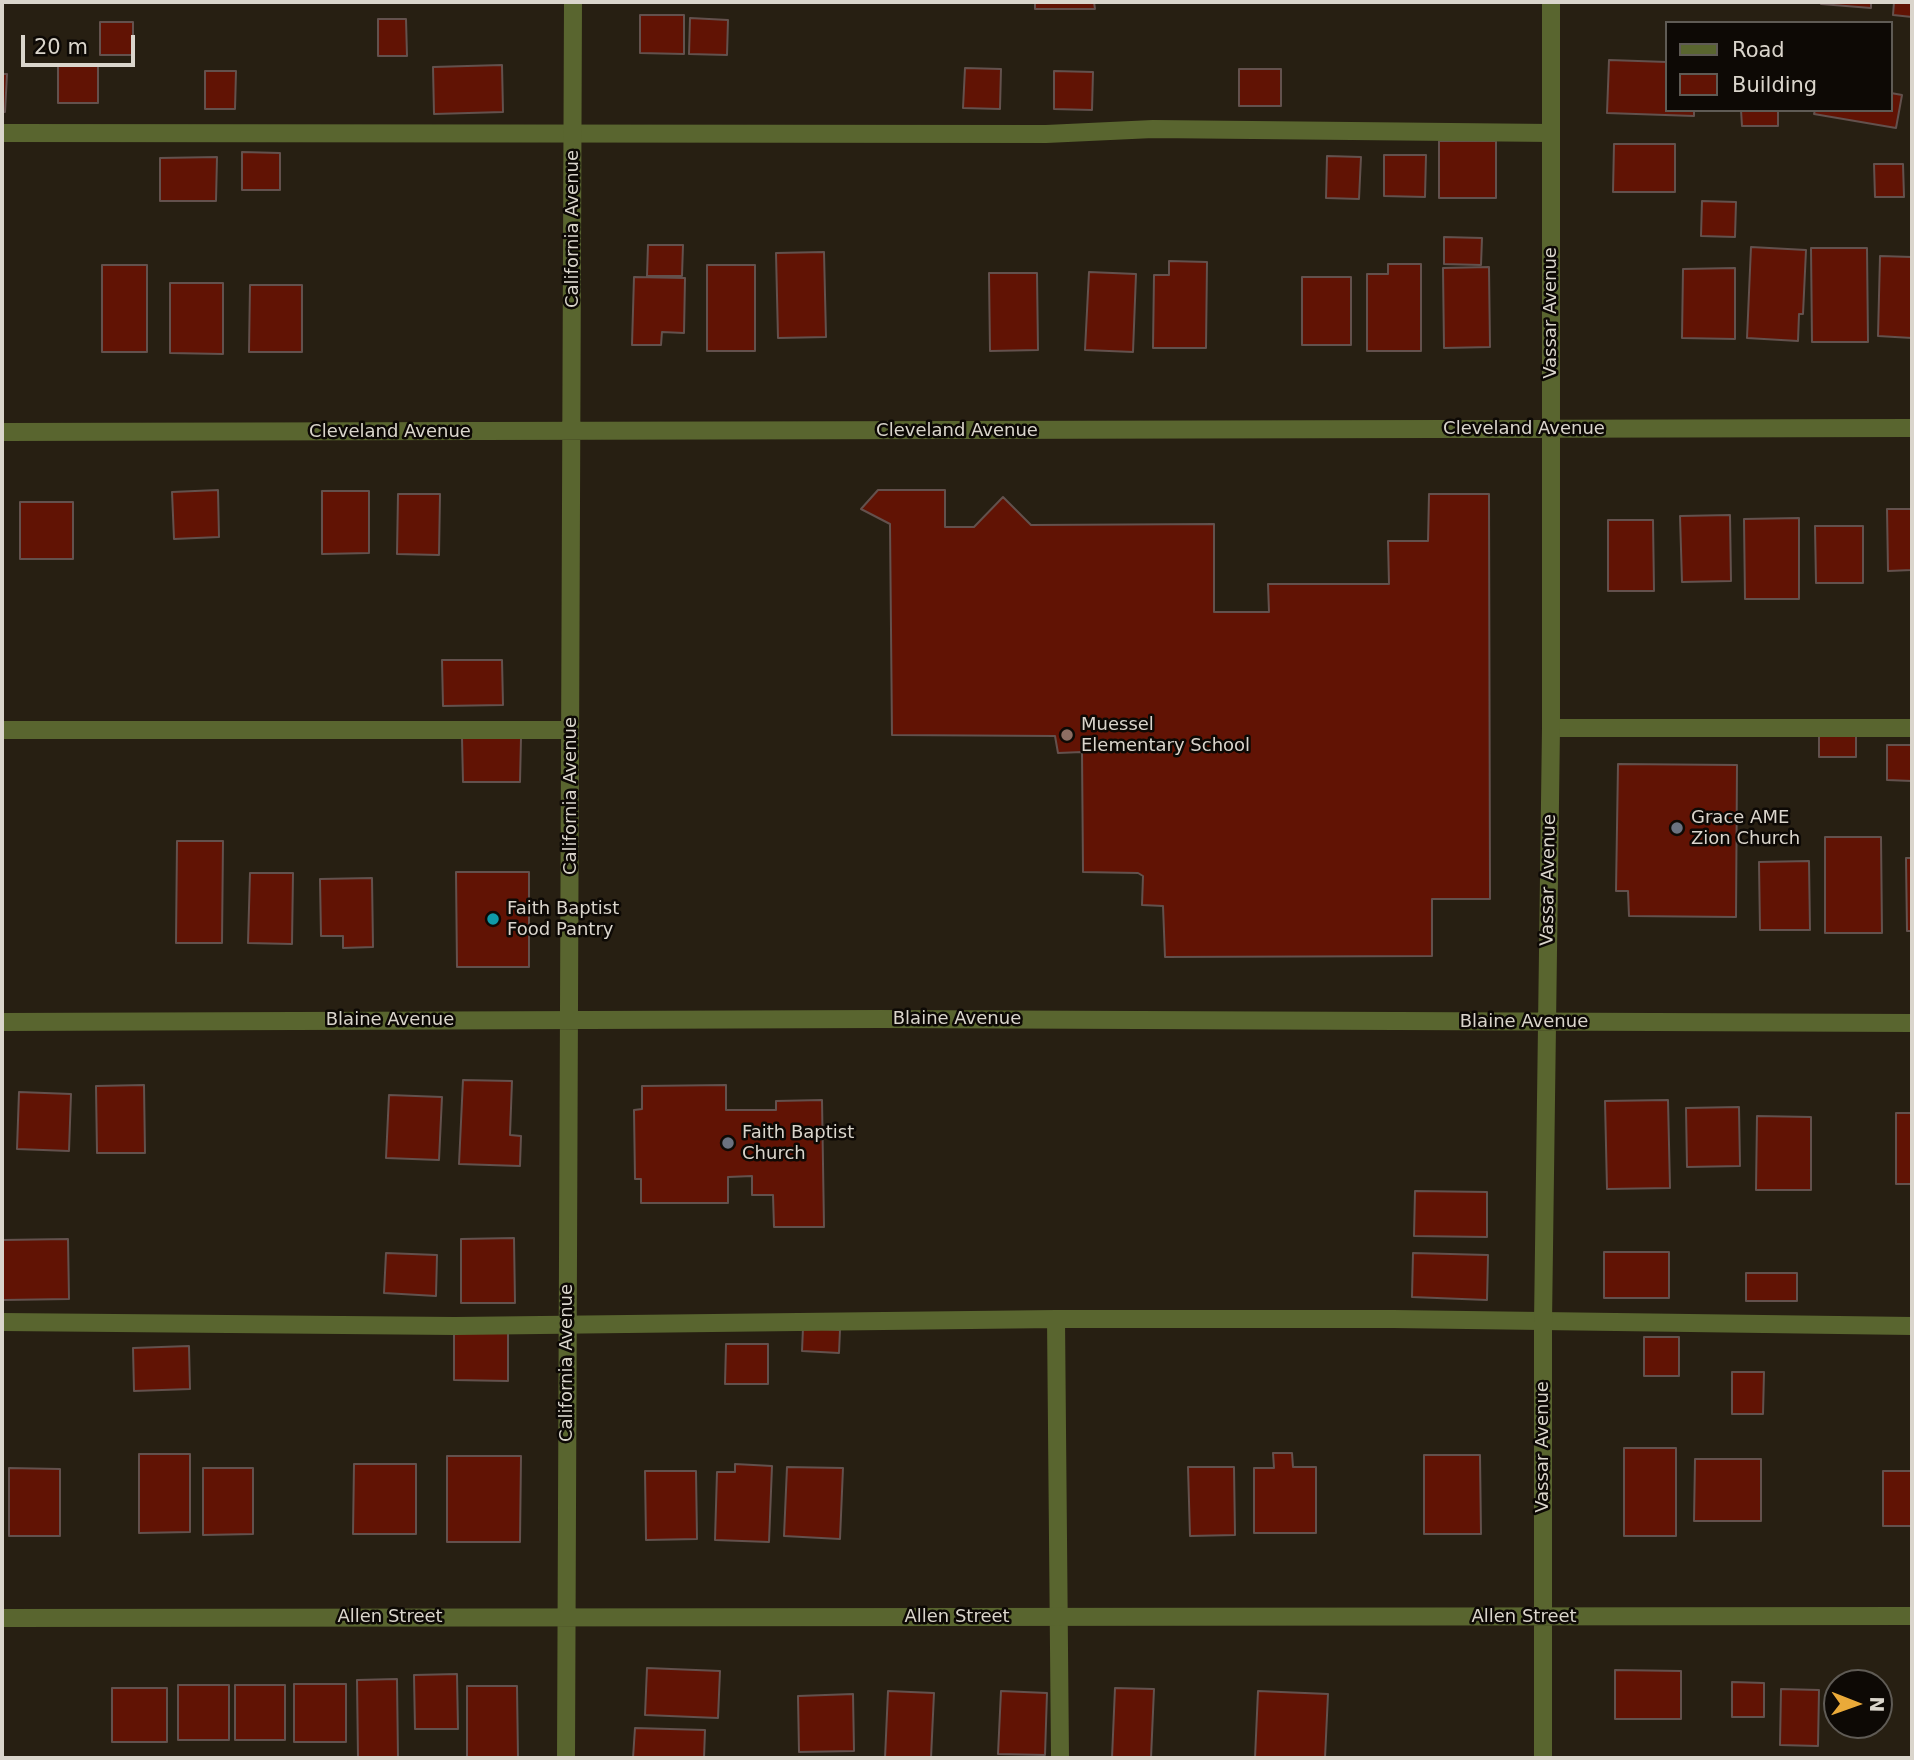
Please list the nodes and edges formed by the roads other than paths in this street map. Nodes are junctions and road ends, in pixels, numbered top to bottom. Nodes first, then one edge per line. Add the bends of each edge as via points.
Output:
1 (573, 2) edge
2 (1551, 2) edge
3 (2, 133) edge
4 (1550, 133) junction
5 (573, 135) junction
6 (1551, 428) junction
7 (1912, 428) edge
8 (2, 432) edge
9 (572, 432) junction
10 (1551, 728) junction
11 (1912, 728) edge
12 (2, 730) edge
13 (570, 730) junction
14 (568, 1020) junction
15 (2, 1022) edge
16 (1547, 1022) junction
17 (1912, 1023) edge
18 (1056, 1319) junction
19 (2, 1322) edge
20 (1543, 1322) junction
21 (567, 1323) junction
22 (1912, 1326) edge
23 (1912, 1616) edge
24 (566, 1617) junction
25 (1059, 1617) junction
26 (1542, 1617) junction
27 (2, 1618) edge
28 (566, 1758) edge
29 (1060, 1758) edge
30 (1542, 1758) edge

1 - 5 street, California Avenue
2 - 4 street, Vassar Avenue
3 - 5 street
4 - 5 street via 1153,130
4 - 6 street, Vassar Avenue
5 - 9 street, California Avenue
6 - 7 street, Cleveland Avenue
6 - 9 street, Cleveland Avenue
6 - 10 street, Vassar Avenue
8 - 9 street, Cleveland Avenue
9 - 13 street, California Avenue
10 - 11 street
10 - 16 street, Vassar Avenue
12 - 13 street
13 - 14 street, California Avenue
14 - 15 street, Blaine Avenue
14 - 16 street, Blaine Avenue
14 - 21 street, California Avenue
16 - 17 street, Blaine Avenue
16 - 20 street, Vassar Avenue
18 - 20 street
18 - 21 street
18 - 25 street
19 - 21 street
20 - 22 street
20 - 26 street, Vassar Avenue
21 - 24 street, California Avenue
23 - 26 street, Allen Street
24 - 25 street, Allen Street
24 - 27 street, Allen Street
24 - 28 street, California Avenue
25 - 26 street, Allen Street
25 - 29 street
26 - 30 street, Vassar Avenue

